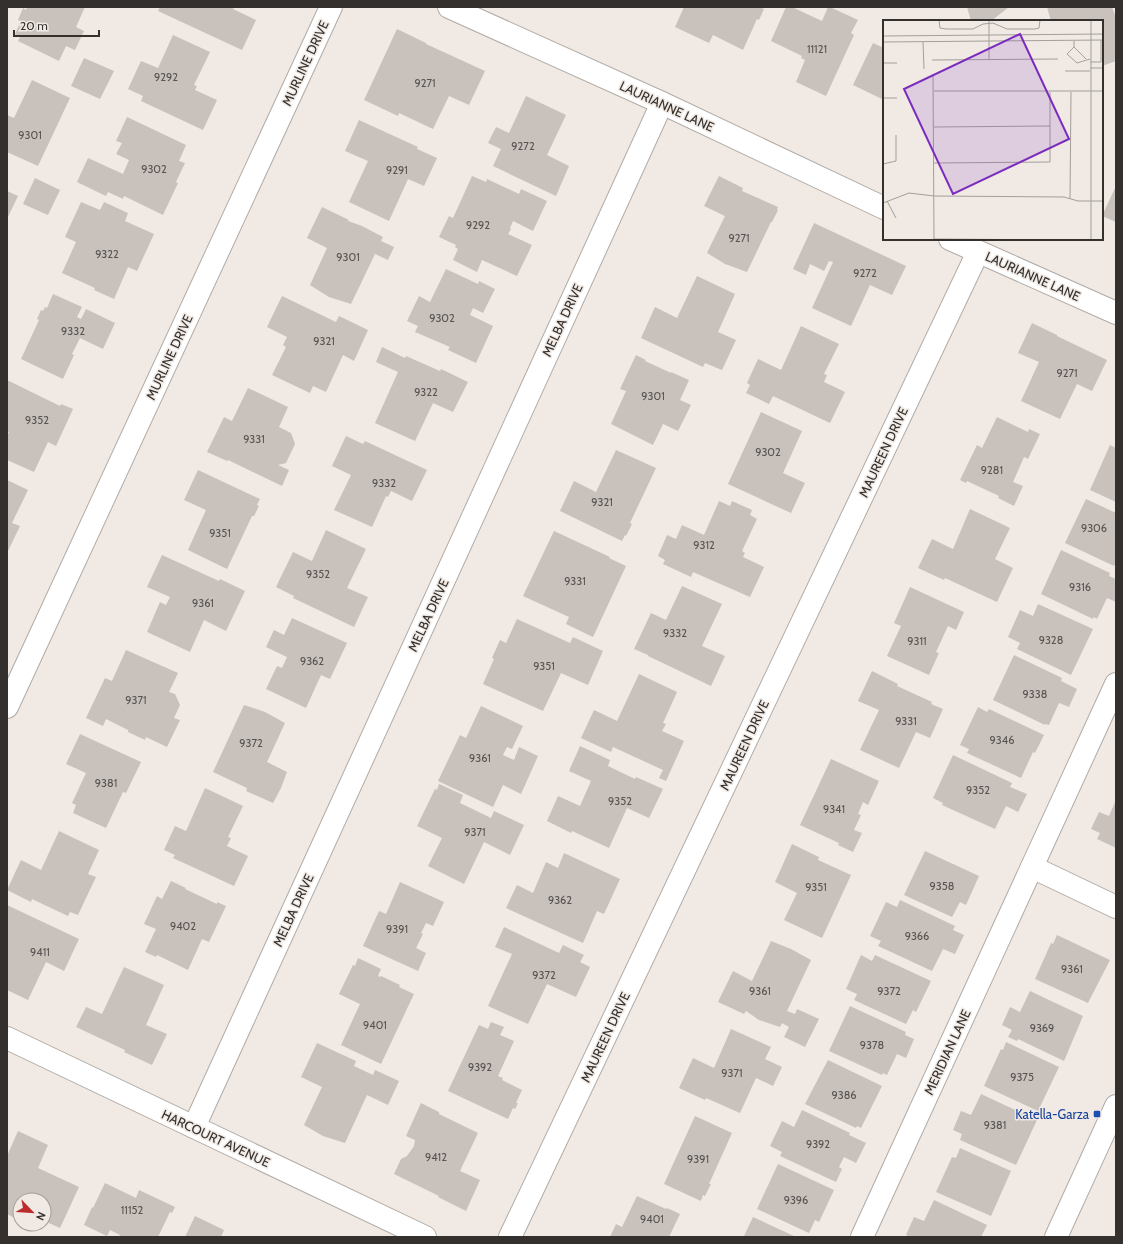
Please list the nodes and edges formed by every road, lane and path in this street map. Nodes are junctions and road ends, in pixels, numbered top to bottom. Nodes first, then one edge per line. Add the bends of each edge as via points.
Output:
1 (331, 7) edge
2 (450, 7) edge
3 (662, 103) junction
4 (883, 208) edge
5 (952, 240) edge
6 (978, 252) junction
7 (1116, 313) edge
8 (1116, 684) edge
9 (7, 706) edge
10 (1032, 867) junction
11 (1116, 907) edge
12 (7, 1038) edge
13 (1116, 1106) edge
14 (194, 1127) junction
15 (424, 1237) edge
16 (510, 1237) edge
17 (862, 1237) edge
18 (1056, 1237) edge

1 - 9 street, MURLINE DRIVE
2 - 3 street, LAURIANNE LANE
3 - 4 street, LAURIANNE LANE
3 - 14 street, MELBA DRIVE
5 - 6 street, LAURIANNE LANE
6 - 7 street, LAURIANNE LANE
6 - 16 street, MAUREEN DRIVE
8 - 10 street, MERIDIAN LANE
10 - 11 street
10 - 17 street, MERIDIAN LANE
12 - 14 street, HARCOURT AVENUE
13 - 18 street
14 - 15 street, HARCOURT AVENUE

